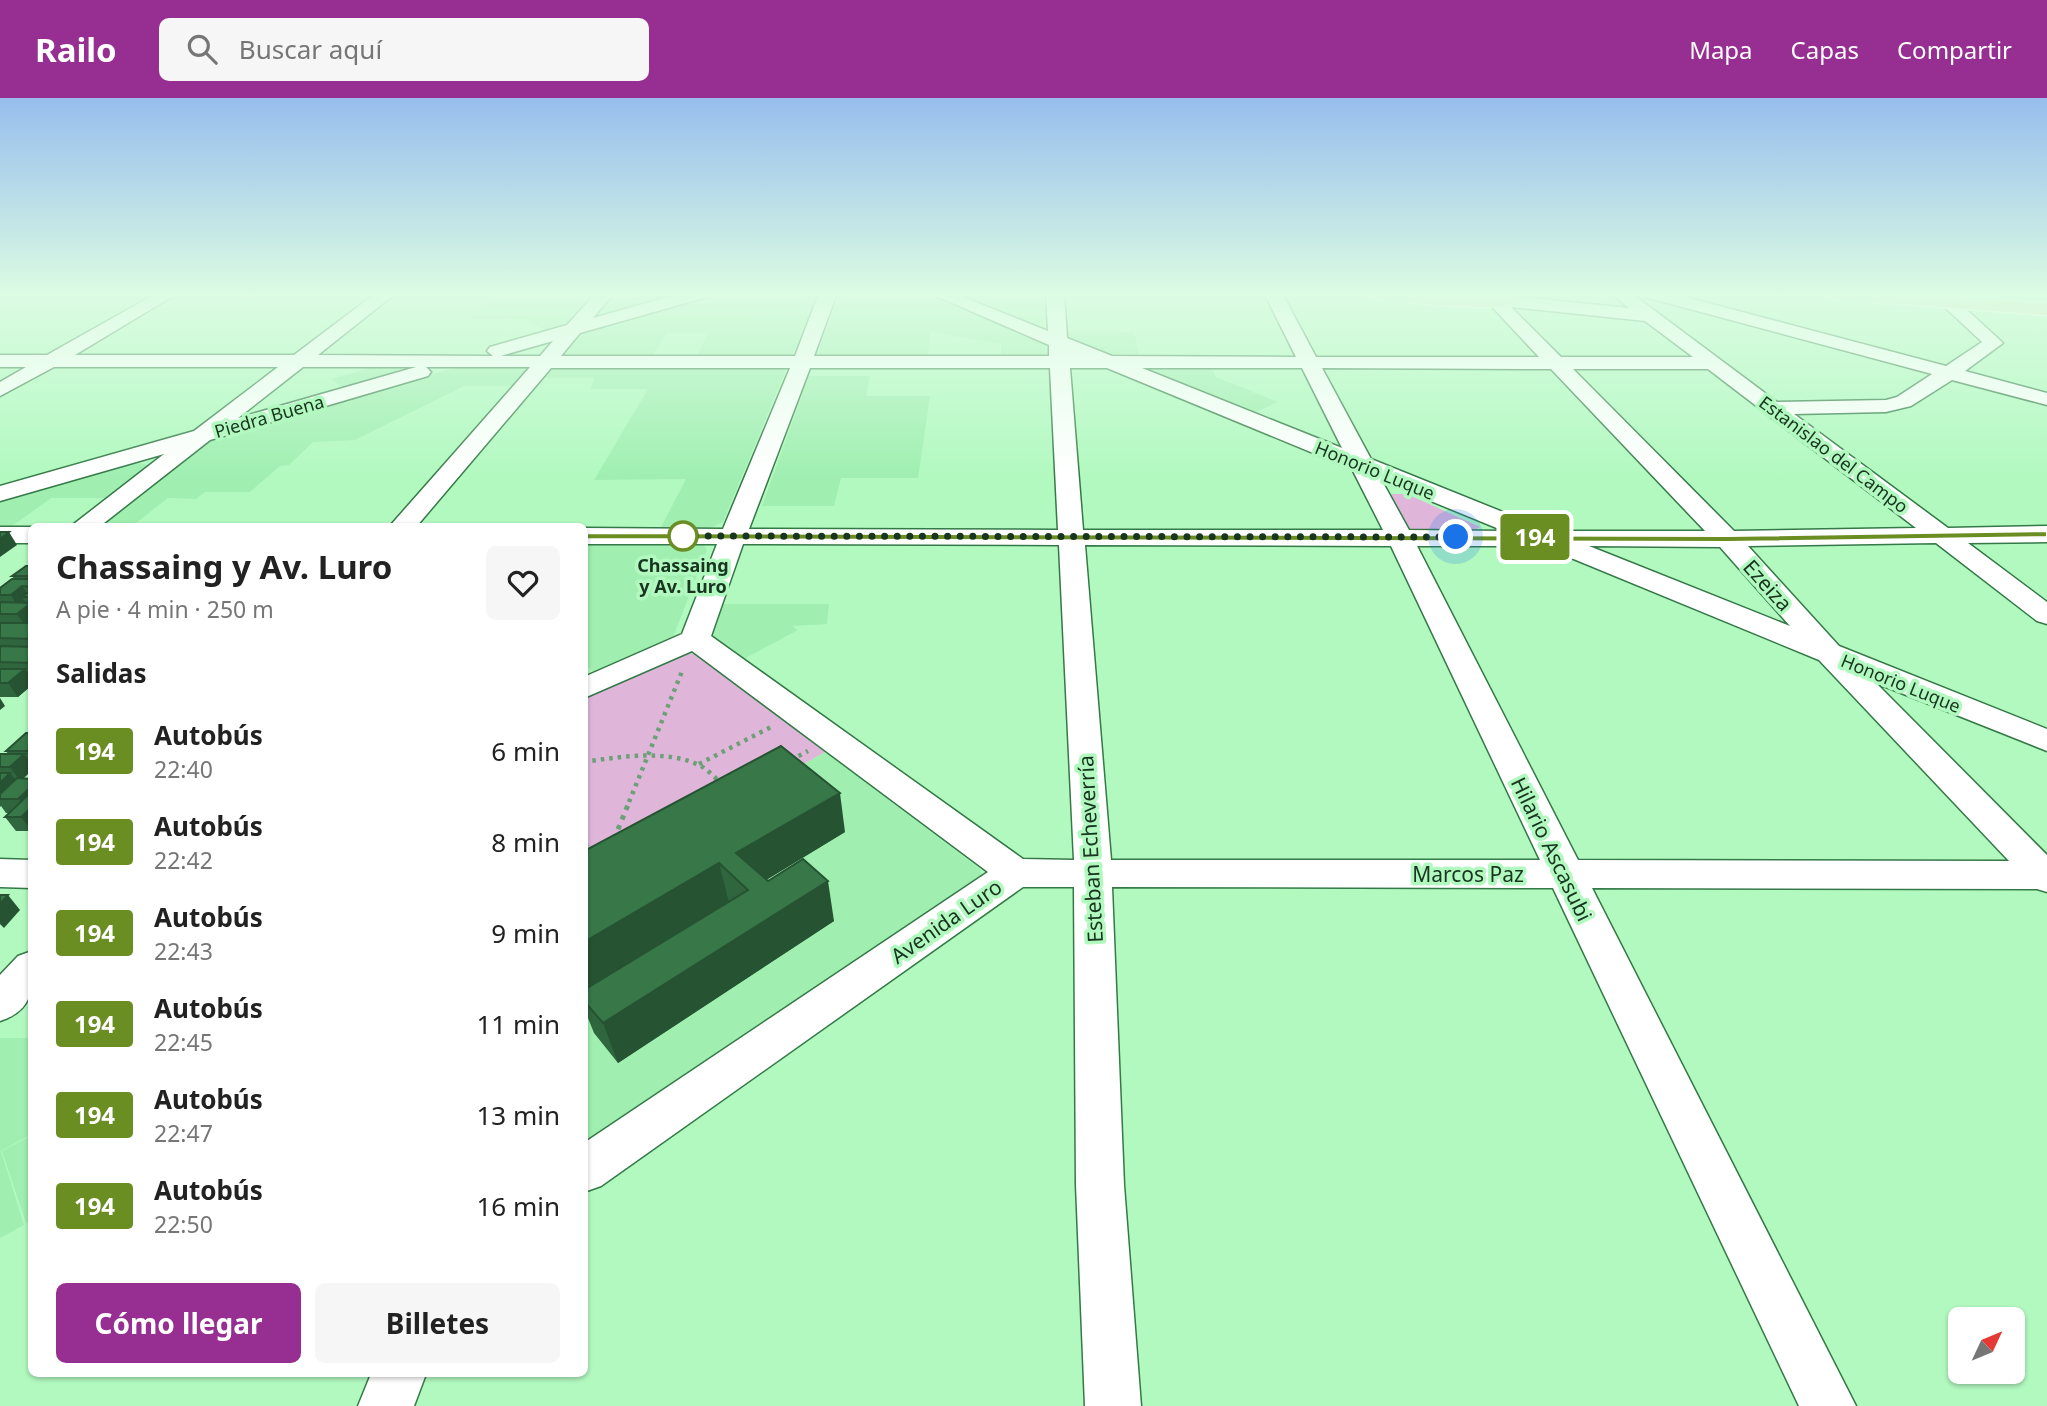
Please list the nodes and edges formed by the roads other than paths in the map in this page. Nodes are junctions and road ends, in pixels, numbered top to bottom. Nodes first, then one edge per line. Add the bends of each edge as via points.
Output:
1 (63, 354) edge
2 (306, 354) edge
3 (485, 354) edge
4 (552, 354) edge
5 (806, 354) edge
6 (988, 354) edge
7 (1058, 354) edge
8 (1072, 354) edge
9 (1303, 354) edge
10 (1547, 354) edge
11 (1700, 354) edge
12 (1882, 354) edge
13 (1977, 354) edge
14 (0, 361) edge
15 (51, 361) junction
16 (297, 361) junction
17 (460, 361) junction
18 (545, 362) junction
19 (803, 362) junction
20 (1109, 362) junction
21 (1307, 362) junction
22 (1554, 362) junction
23 (1711, 363) junction
24 (1950, 372) junction
25 (0, 390) edge
26 (2047, 399) edge
27 (1771, 408) junction
28 (202, 435) junction
29 (1359, 463) junction
30 (0, 494) edge
31 (88, 523) edge
32 (405, 523) edge
33 (2047, 534) edge
34 (0, 535) edge
35 (28, 535) edge
36 (588, 536) edge
37 (1943, 536) junction
38 (730, 537) junction
39 (1540, 537) junction
40 (1071, 538) junction
41 (1400, 538) junction
42 (1727, 539) junction
43 (2047, 615) edge
44 (695, 639) junction
45 (1830, 654) junction
46 (588, 687) edge
47 (2047, 741) edge
48 (0, 873) edge
49 (1015, 873) junction
50 (1093, 873) junction
51 (28, 874) edge
52 (1565, 874) junction
53 (2046, 876) edge
54 (28, 972) edge
55 (0, 1004) edge
56 (588, 1167) edge
57 (398, 1377) edge
58 (386, 1406) edge
59 (1113, 1406) edge
60 (1828, 1406) edge

1 - 15 street
2 - 16 street
3 - 17 street, Piedra Buena
4 - 18 street
5 - 19 street
6 - 19 street
7 - 40 street, Esteban Echeverría
8 - 20 street, Honorio Luque
9 - 21 street, Hilario Ascasubi
10 - 22 street, Ezeiza
11 - 23 street, Estanislao del Campo
12 - 24 street
13 - 24 street
14 - 15 street
15 - 16 street
15 - 25 street
16 - 17 street
16 - 28 street
17 - 18 street
17 - 28 street, Piedra Buena
18 - 19 street
18 - 32 street
19 - 38 street
20 - 21 street
20 - 29 street, Honorio Luque
21 - 22 street
21 - 29 street, Hilario Ascasubi
22 - 23 street
22 - 42 street, Ezeiza
23 - 27 street, Estanislao del Campo
24 - 26 street
24 - 27 street via 1898,405
27 - 37 street, Estanislao del Campo
28 - 30 street, Piedra Buena
28 - 31 street
29 - 39 street, Honorio Luque
29 - 41 street, Hilario Ascasubi
33 - 37 street
34 - 35 street
36 - 38 street
37 - 42 street
37 - 43 street, Estanislao del Campo
38 - 40 street
38 - 44 street
39 - 41 street
39 - 42 street
39 - 45 street, Honorio Luque
40 - 41 street
40 - 50 street, Esteban Echeverría
41 - 52 street, Hilario Ascasubi
42 - 45 street, Ezeiza
44 - 46 street
44 - 49 street, Avenida Luro
45 - 47 street, Honorio Luque
45 - 53 street, Ezeiza
48 - 51 street
49 - 50 street, Marcos Paz
49 - 56 street, Avenida Luro
50 - 52 street, Marcos Paz
50 - 59 street, Esteban Echeverría via 1100,1185
52 - 53 street, Marcos Paz
52 - 60 street, Hilario Ascasubi
54 - 55 street
57 - 58 street

